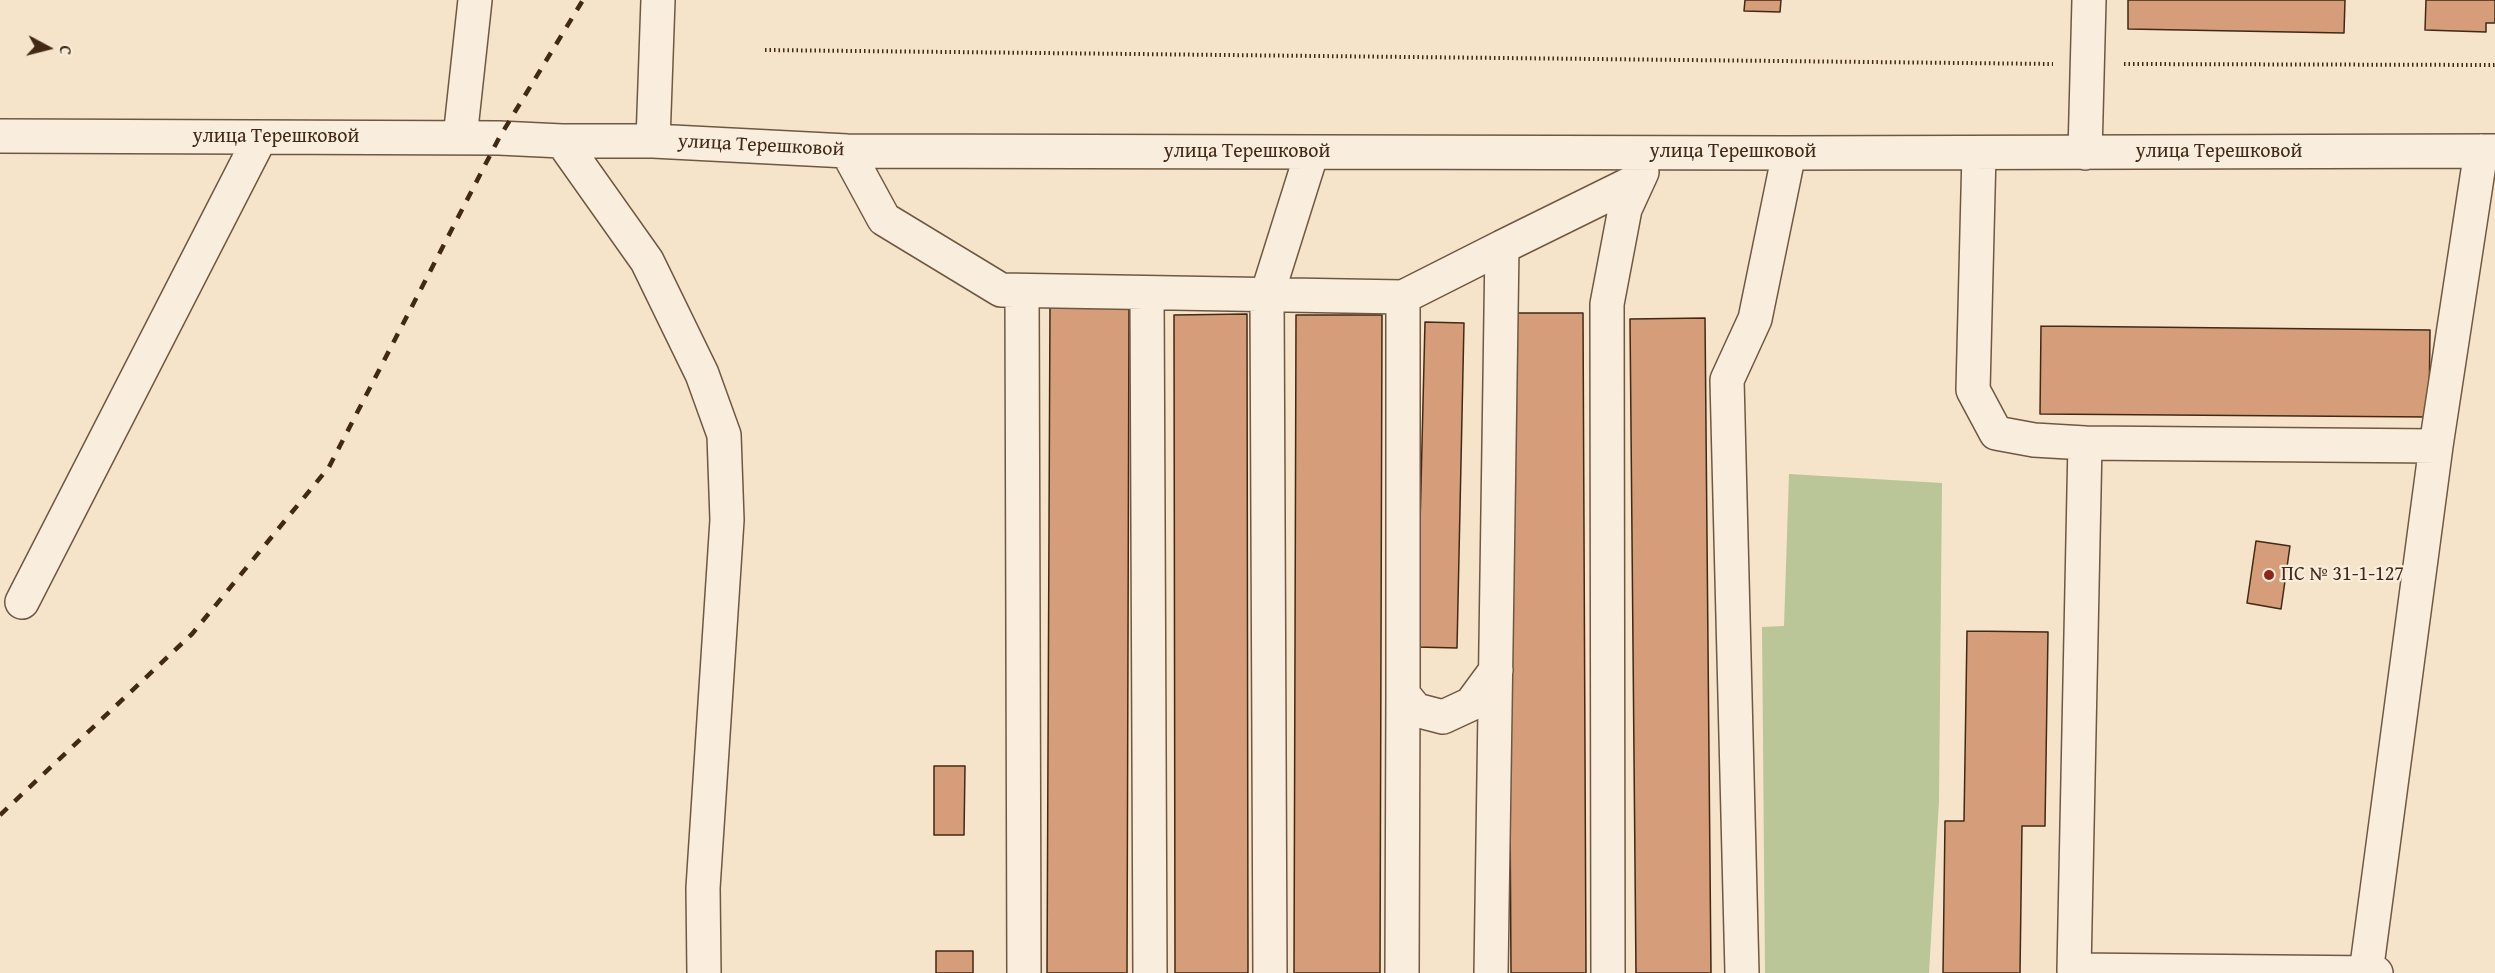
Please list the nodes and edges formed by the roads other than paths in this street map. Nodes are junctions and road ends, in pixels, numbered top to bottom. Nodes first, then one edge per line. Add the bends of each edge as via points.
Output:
1 (475, 0) edge
2 (658, 0) edge
3 (2089, 0) edge
4 (0, 136) edge
5 (260, 138) junction
6 (460, 138) junction
7 (562, 141) junction
8 (653, 141) junction
9 (847, 151) junction
10 (2488, 151) edge
11 (1312, 152) junction
12 (1789, 153) junction
13 (1979, 153) junction
14 (2085, 153) junction
15 (1645, 166) junction
16 (1502, 248) junction
17 (1022, 291) junction
18 (1147, 293) junction
19 (1267, 295) junction
20 (1403, 297) junction
21 (2085, 442) junction
22 (2436, 446) junction
23 (22, 602) dead end
24 (1496, 670) junction
25 (1403, 694) junction
26 (704, 973) edge
27 (1024, 973) edge
28 (1150, 973) edge
29 (1270, 973) edge
30 (1402, 973) edge
31 (1491, 973) edge
32 (1608, 973) edge
33 (1742, 973) edge
34 (2366, 973) edge
35 (2376, 973) edge

1 - 6 street
2 - 8 street
3 - 14 street
4 - 5 street, улица Терешковой
5 - 6 street, улица Терешковой
5 - 23 street
6 - 7 street, улица Терешковой
7 - 8 street, улица Терешковой
7 - 26 street via 647,261 702,374 724,435 727,520 703,888
8 - 9 street, улица Терешковой
9 - 11 street, улица Терешковой
9 - 17 street via 884,219 1001,290
10 - 14 street, улица Терешковой
10 - 22 street
11 - 15 street, улица Терешковой
11 - 19 street
12 - 13 street, улица Терешковой
12 - 15 street, улица Терешковой
12 - 33 street via 1755,319 1727,380
13 - 14 street, улица Терешковой
13 - 21 street via 1972,390 1996,433 2034,440
15 - 16 street
15 - 32 street via 1625,209 1607,304
16 - 20 street
16 - 24 street
17 - 18 street
17 - 27 street
18 - 19 street
18 - 28 street
19 - 20 street
19 - 29 street
20 - 25 street
21 - 22 street
21 - 34 street via 2074,970
22 - 34 street
24 - 25 street via 1471,704 1443,717 1416,710
24 - 31 street
25 - 30 street
34 - 35 street

